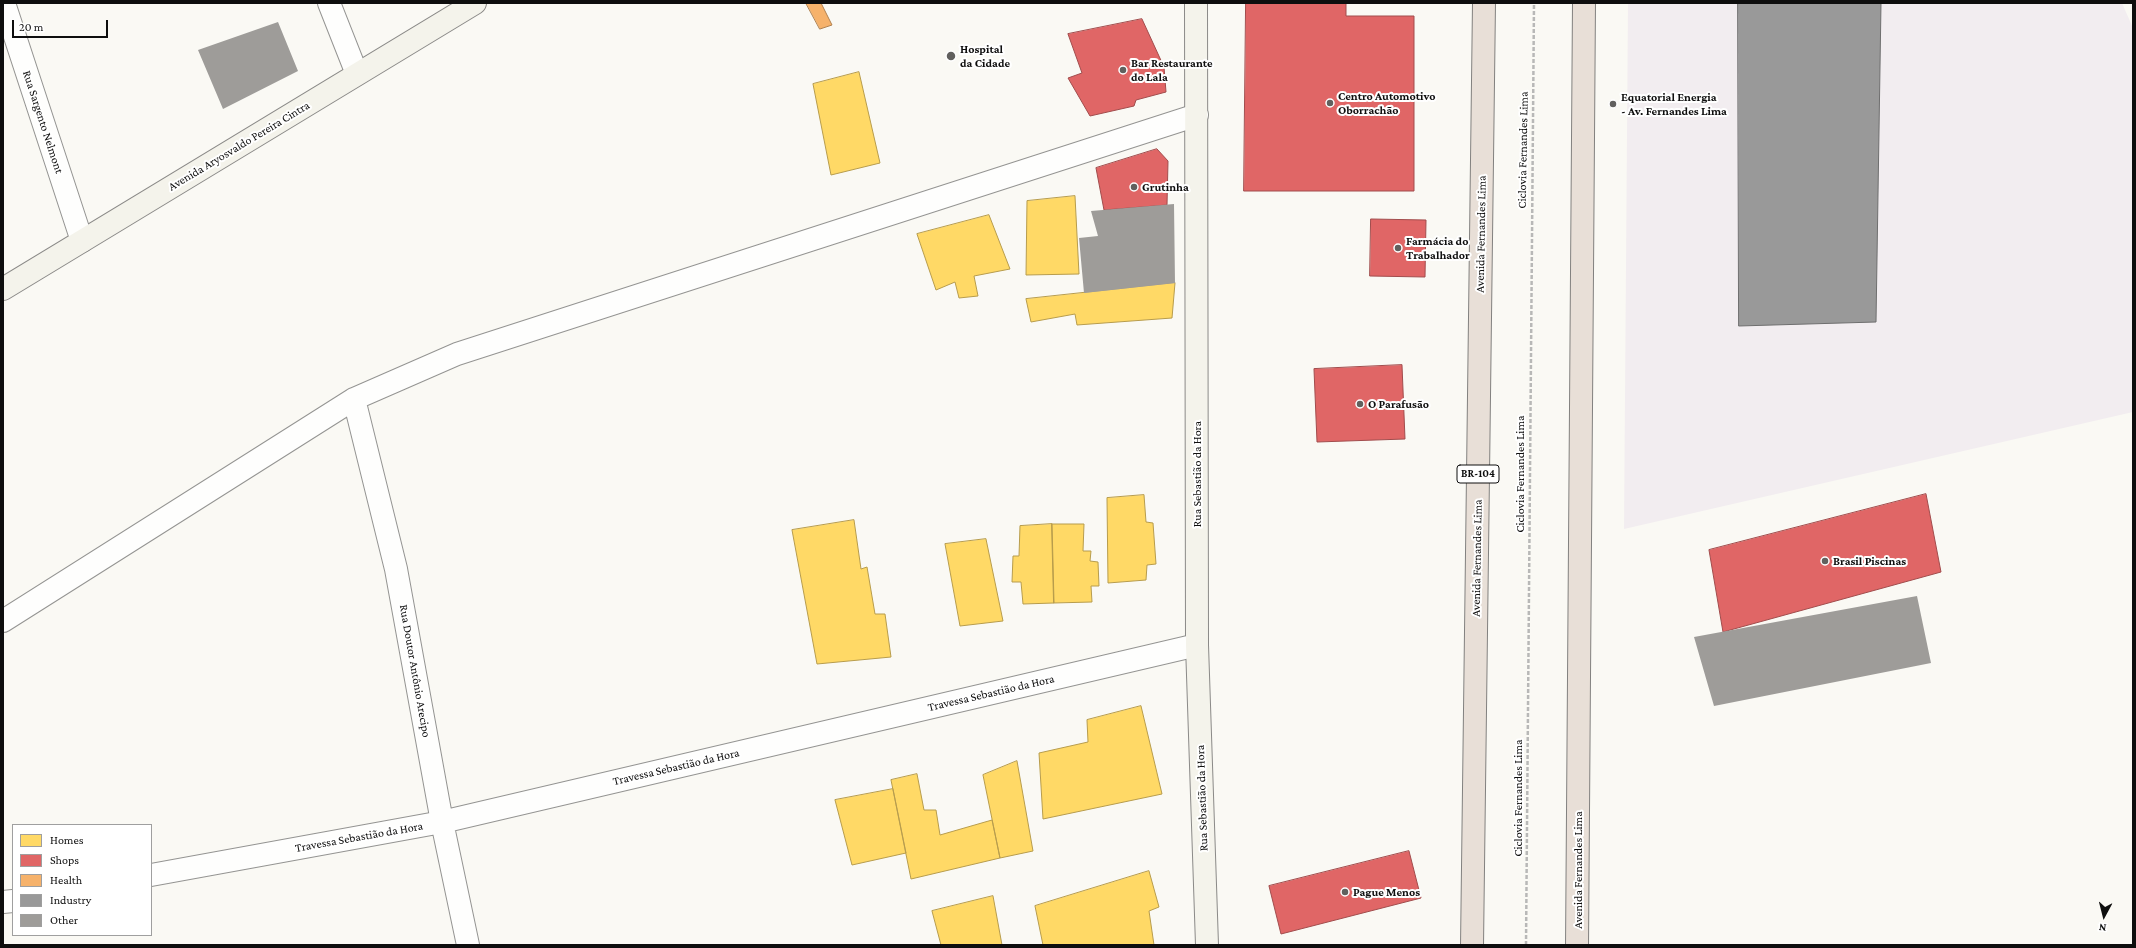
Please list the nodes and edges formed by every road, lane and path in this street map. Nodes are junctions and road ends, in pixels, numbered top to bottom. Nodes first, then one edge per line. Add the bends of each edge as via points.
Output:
1 (4, 3) edge
2 (329, 3) edge
3 (475, 3) edge
4 (1196, 3) edge
5 (1484, 3) edge
6 (1534, 3) edge
7 (1584, 3) edge
8 (357, 74) junction
9 (1196, 115) junction
10 (82, 241) junction
11 (3, 289) edge
12 (354, 399) junction
13 (3, 622) edge
14 (1197, 645) junction
15 (442, 822) junction
16 (152, 875) edge
17 (468, 945) edge
18 (1207, 945) edge
19 (1472, 945) edge
20 (1526, 945) edge
21 (1577, 945) edge

1 - 10 street, Rua Sargento Nelmont
2 - 8 street
3 - 8 street, Avenida Aryosvaldo Pereira Cintra
4 - 9 street, Rua Sebastião da Hora
5 - 19 highway, Avenida Fernandes Lima / BR-104
6 - 20 path, Ciclovia Fernandes Lima
7 - 21 highway, Avenida Fernandes Lima
8 - 10 street, Avenida Aryosvaldo Pereira Cintra
9 - 12 street via 457,354
9 - 14 street, Rua Sebastião da Hora
10 - 11 street, Avenida Aryosvaldo Pereira Cintra
12 - 13 street
12 - 15 street, Rua Doutor Antônio Arecipo via 396,569
14 - 15 street, Travessa Sebastião da Hora
14 - 18 street, Rua Sebastião da Hora
15 - 16 street, Travessa Sebastião da Hora
15 - 17 street, Rua Doutor Antônio Arecipo

